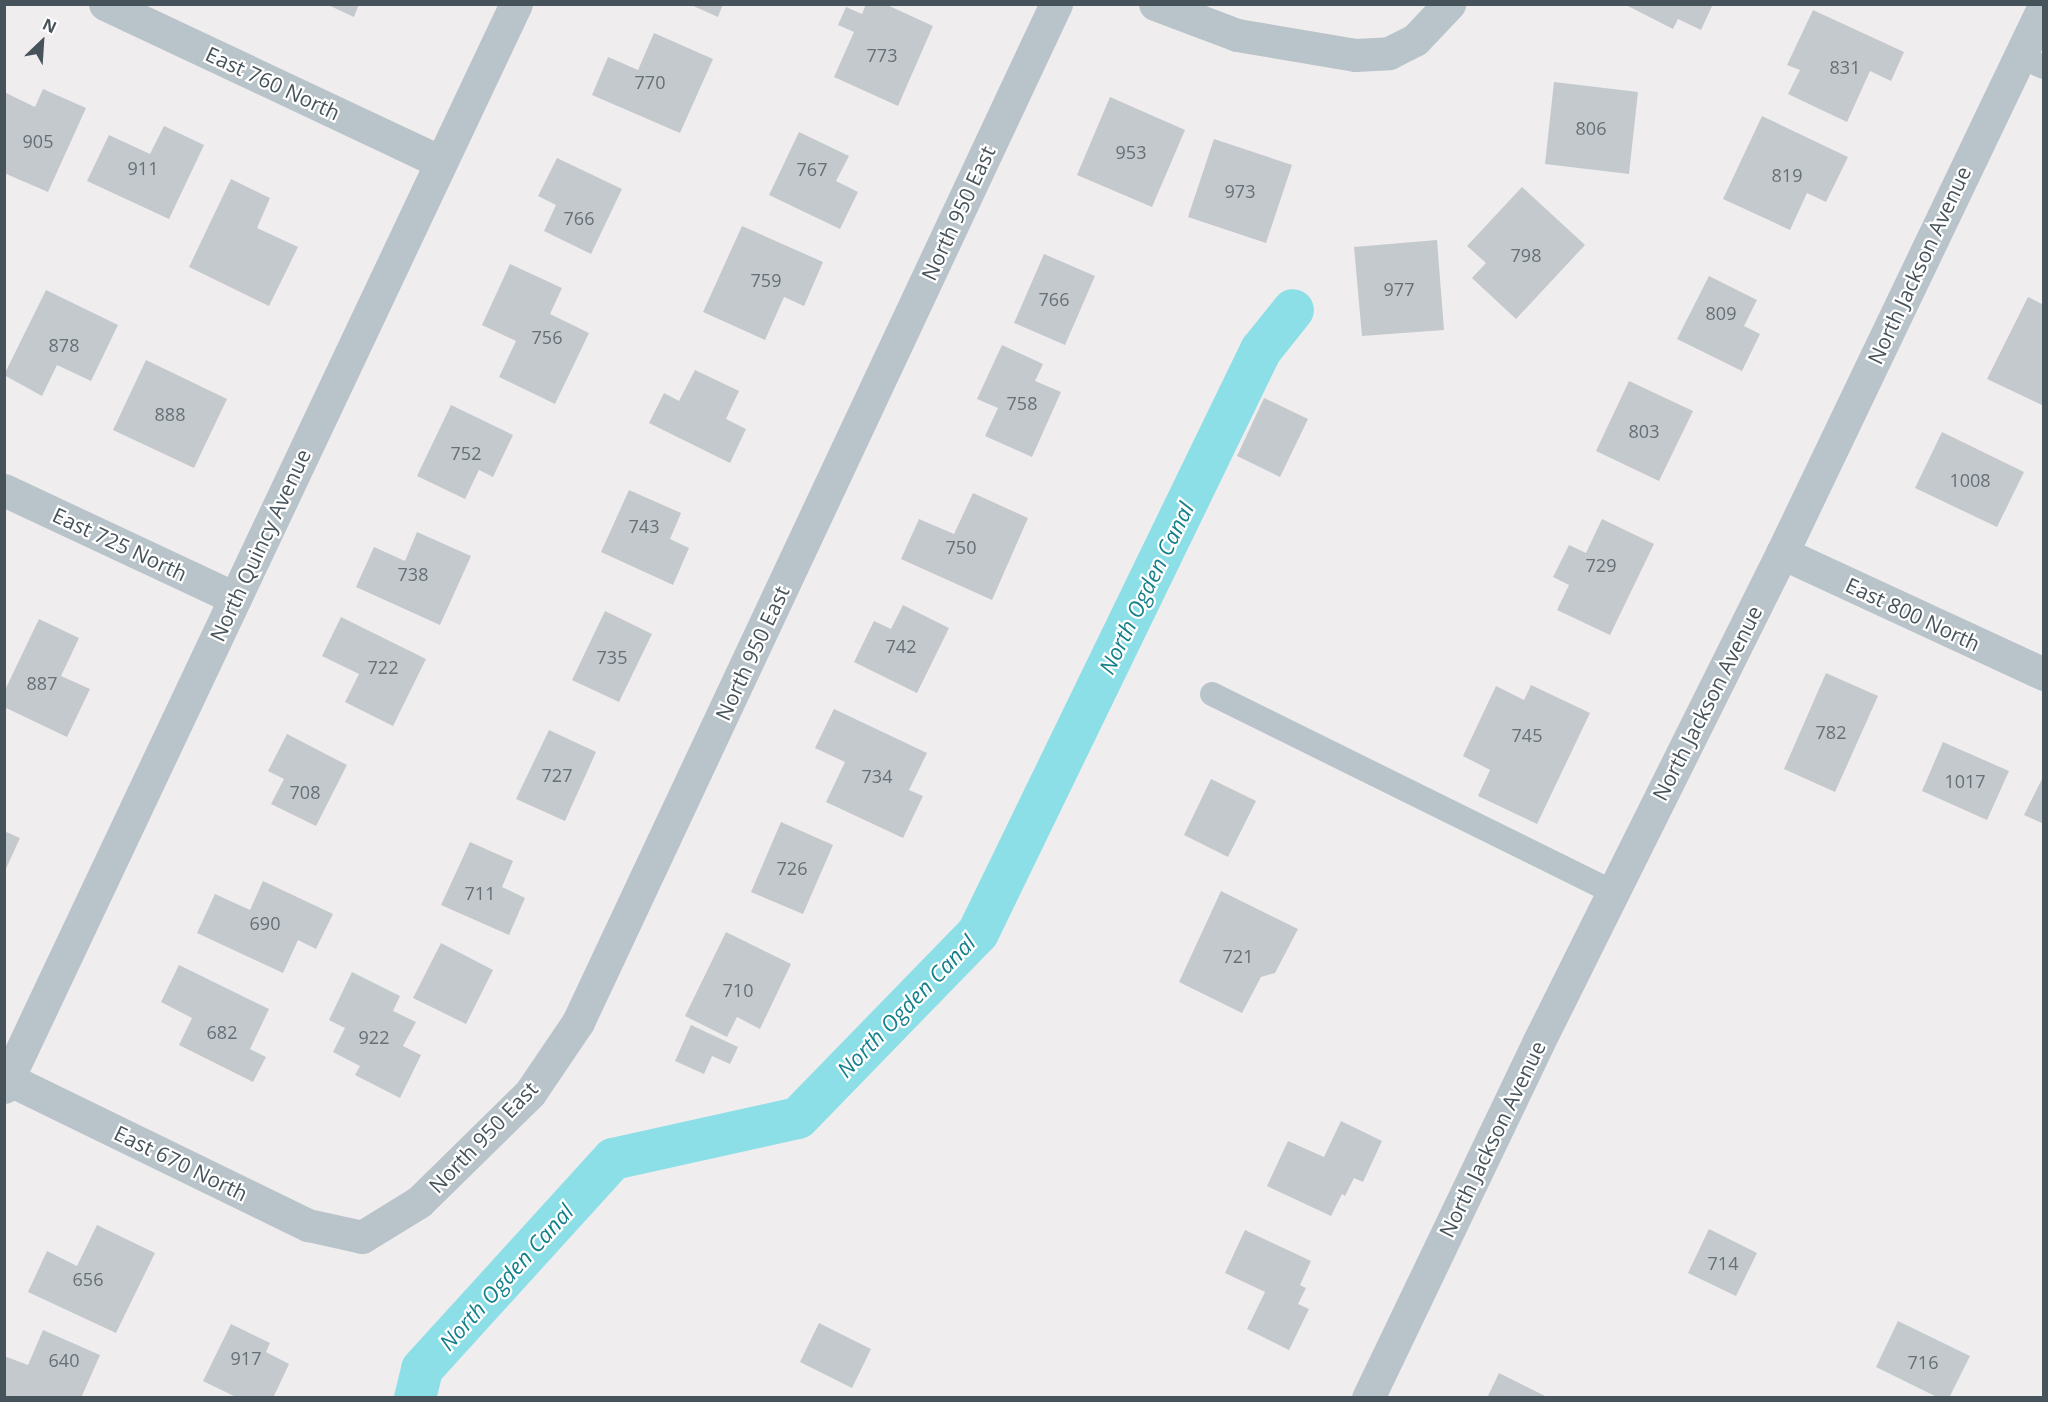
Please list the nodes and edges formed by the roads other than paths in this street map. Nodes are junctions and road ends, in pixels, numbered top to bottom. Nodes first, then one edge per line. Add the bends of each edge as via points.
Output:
1 (105, 4) edge
2 (516, 4) edge
3 (1056, 4) edge
4 (1155, 4) edge
5 (1449, 4) edge
6 (2043, 6) edge
7 (2031, 61) edge
8 (441, 162) junction
9 (4, 490) edge
10 (1782, 553) junction
11 (235, 598) junction
12 (2043, 674) edge
13 (1212, 694) dead end
14 (1613, 892) junction
15 (6, 1081) edge
16 (362, 1237) joint
17 (1368, 1398) edge

1 - 8 street, East 760 North
2 - 8 street, North Quincy Avenue
3 - 16 street, North 950 East via 578,1023 530,1093 419,1202
4 - 5 street via 1237,35 1355,55 1389,53 1415,40
6 - 7 street, North Jackson Avenue
7 - 10 street, North Jackson Avenue
8 - 11 street, North Quincy Avenue
9 - 11 street, East 725 North
10 - 12 street, East 800 North
10 - 14 street, North Jackson Avenue
11 - 15 street, North Quincy Avenue
13 - 14 lane
14 - 17 street, North Jackson Avenue
15 - 16 street, East 670 North via 308,1225

